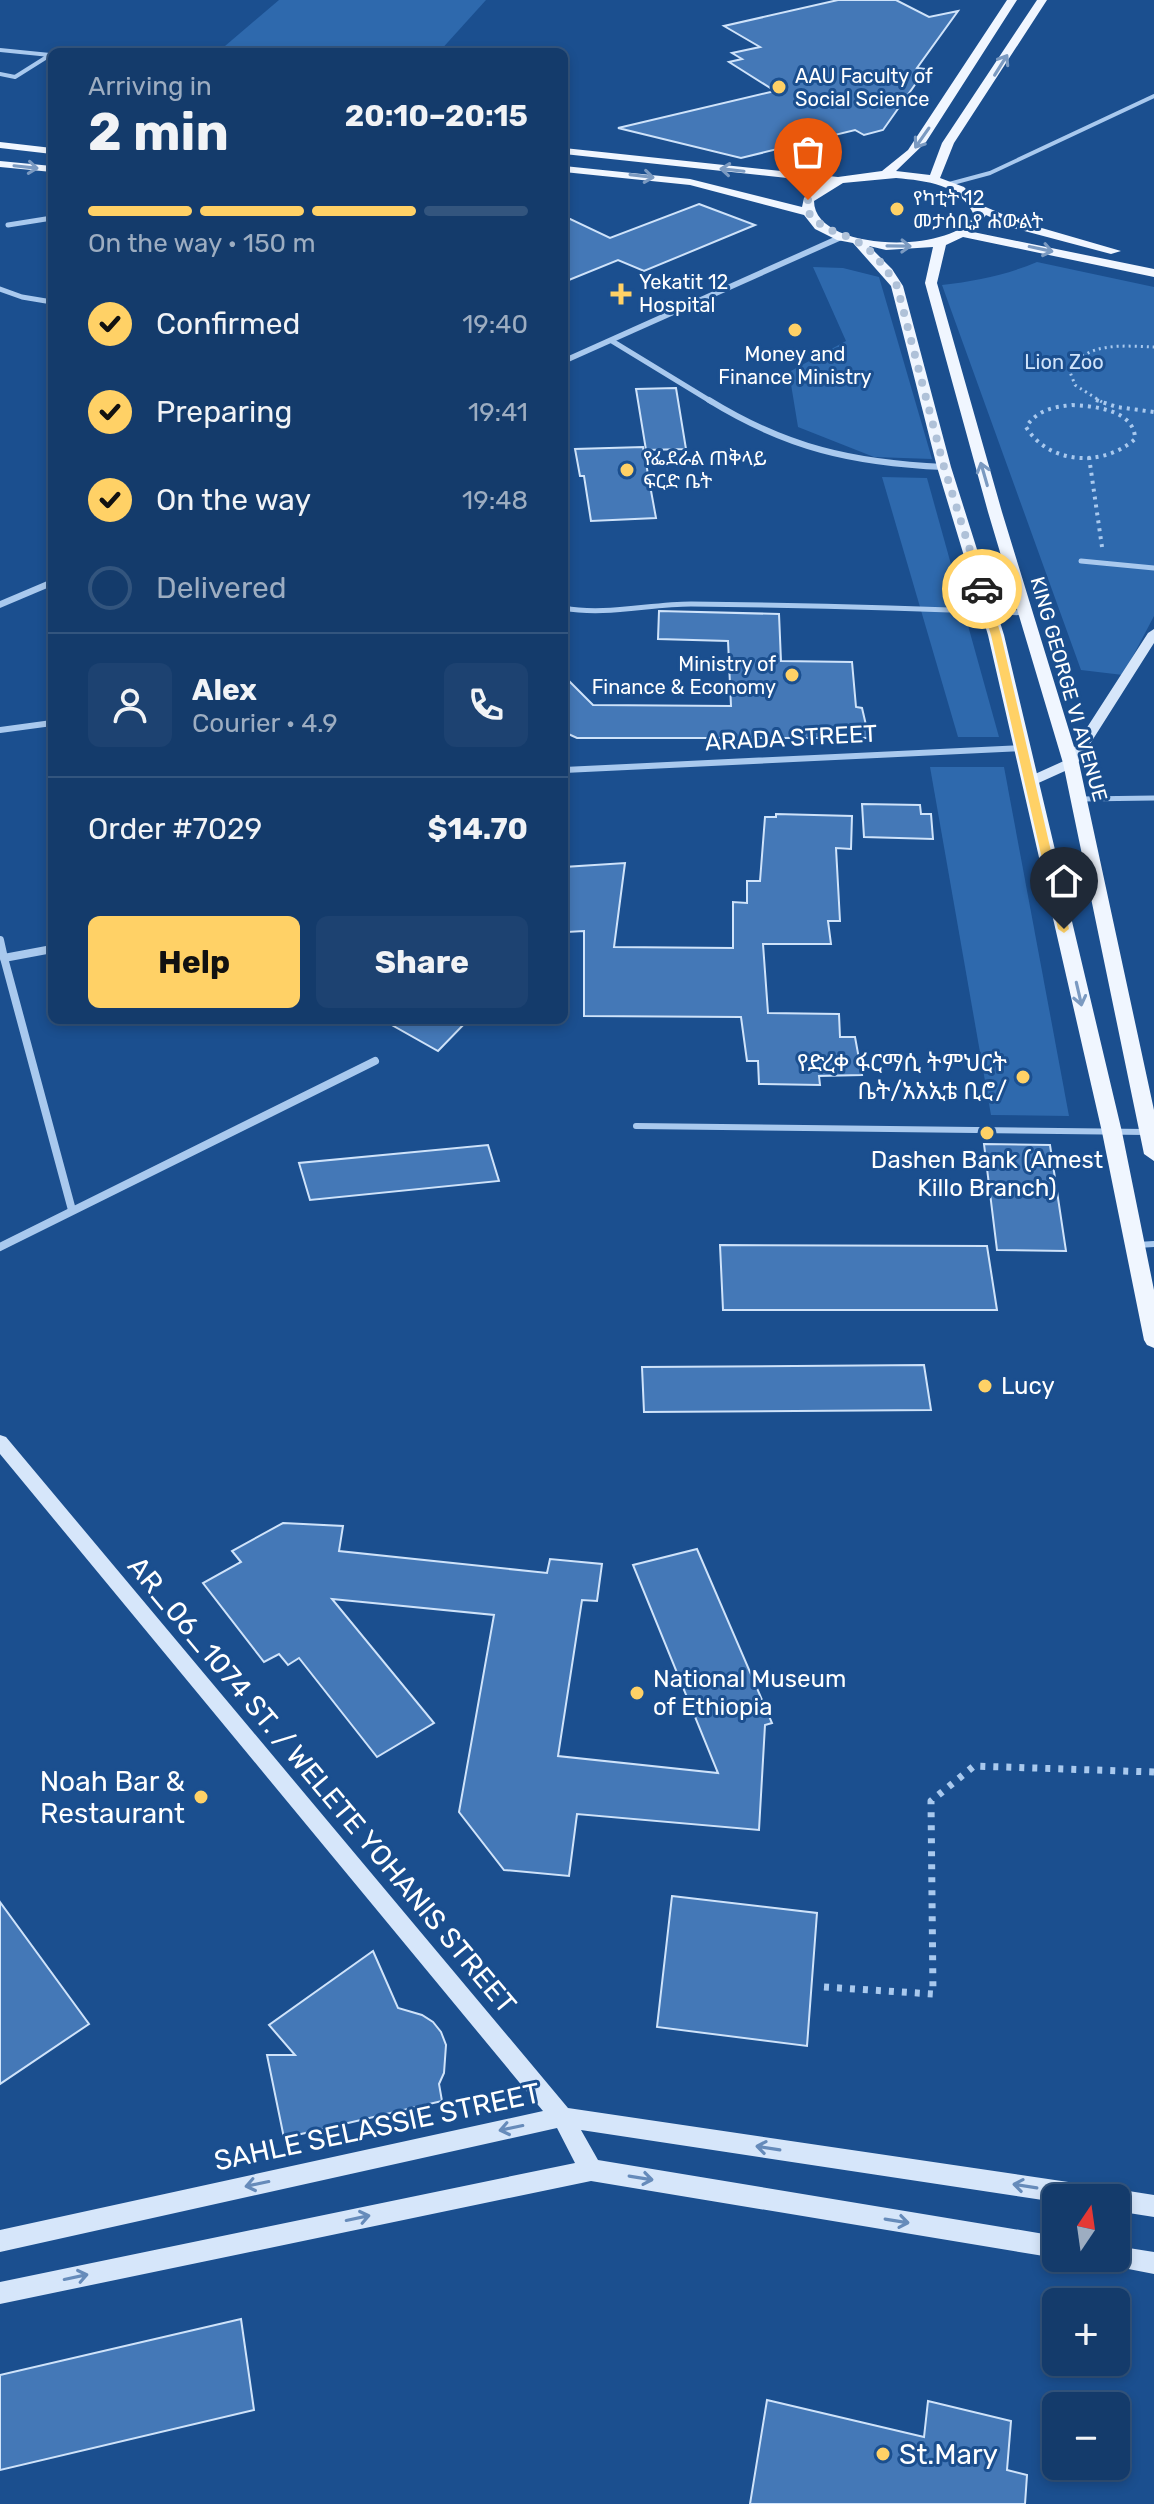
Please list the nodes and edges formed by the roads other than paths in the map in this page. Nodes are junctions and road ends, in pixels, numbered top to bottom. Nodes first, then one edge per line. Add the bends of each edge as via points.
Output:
1 (1012, 0) edge
2 (1042, 0) edge
3 (0, 50) edge
4 (48, 55) edge
5 (48, 56) edge
6 (0, 74) edge
7 (957, 86) junction
8 (986, 89) junction
9 (1154, 96) edge
10 (0, 145) edge
11 (48, 151) edge
12 (568, 151) edge
13 (0, 164) edge
14 (48, 169) edge
15 (568, 169) edge
16 (886, 173) junction
17 (934, 179) junction
18 (838, 180) junction
19 (949, 184) junction
20 (979, 208) junction
21 (808, 212) junction
22 (48, 219) edge
23 (8, 225) dead end
24 (964, 234) junction
25 (841, 237) junction
26 (858, 242) junction
27 (940, 243) junction
28 (1154, 259) edge
29 (1154, 273) edge
30 (0, 289) edge
31 (48, 301) edge
32 (612, 341) junction
33 (568, 359) edge
34 (944, 467) junction
35 (977, 514) junction
36 (1081, 561) dead end
37 (1154, 568) edge
38 (48, 584) edge
39 (0, 605) edge
40 (568, 609) edge
41 (989, 613) junction
42 (1026, 613) junction
43 (1154, 633) edge
44 (48, 724) edge
45 (0, 730) edge
46 (1021, 748) junction
47 (1071, 763) junction
48 (568, 767) edge
49 (1029, 782) junction
50 (1154, 798) edge
51 (1078, 799) junction
52 (0, 940) edge
53 (48, 950) edge
54 (4, 958) junction
55 (375, 1061) dead end
56 (636, 1126) dead end
57 (1112, 1132) junction
58 (1150, 1132) junction
59 (1154, 1154) edge
60 (72, 1210) junction
61 (1154, 1244) edge
62 (1134, 1245) junction
63 (0, 1247) edge
64 (1154, 1340) edge
65 (0, 1442) edge
66 (562, 2117) junction
67 (591, 2170) junction
68 (1042, 2189) edge
69 (1130, 2202) edge
70 (1154, 2206) edge
71 (0, 2241) edge
72 (1042, 2245) edge
73 (1130, 2259) edge
74 (1154, 2263) edge
75 (0, 2293) edge

1 - 7 main road
8 -> 2 main road
3 - 4 lane
5 - 6 lane via 15,77
7 - 8 main road
7 -> 16 main road via 912,152
8 - 17 main road via 948,143
9 - 19 lane via 990,173
10 - 11 main road
18 -> 12 main road
13 -> 14 main road
15 -> 21 main road via 690,182
16 - 17 main road
16 - 18 main road
17 - 19 main road
18 - 21 main road via 808,200
19 - 20 main road
20 - 24 main road via 978,221
20 - 28 main road via 1052,236
21 - 25 main road via 819,226
22 - 23 street
24 - 27 main road
24 -> 29 main road
25 - 26 main road
25 - 32 street
26 -> 27 main road
26 - 34 main road, KING GEORGE VI AVENUE via 897,286
35 -> 27 main road, KING GEORGE VI AVENUE via 931,283
30 - 31 street
32 - 33 street
32 - 34 street via 750,425 792,441 881,465
34 - 35 main road, KING GEORGE VI AVENUE
35 - 41 main road, KING GEORGE VI AVENUE
35 - 42 main road, KING GEORGE VI AVENUE
36 - 37 lane
38 - 39 street
40 - 41 lane via 856,605
41 - 42 lane
41 - 46 main road, KING GEORGE VI AVENUE
42 - 47 main road, KING GEORGE VI AVENUE
43 - 47 main road
44 - 45 street
46 - 48 street, ARADA STREET
46 - 49 main road, KING GEORGE VI AVENUE
47 - 49 main road
47 - 51 main road, KING GEORGE VI AVENUE
49 -> 57 main road, KING GEORGE VI AVENUE
50 - 51 lane
51 - 58 main road, KING GEORGE VI AVENUE
52 - 54 street
53 - 54 street
54 - 60 street
55 - 60 street
56 - 57 lane
57 - 58 lane
57 - 62 main road, KING GEORGE VI AVENUE
58 - 59 main road, KING GEORGE VI AVENUE
60 - 63 street
61 - 62 lane
62 - 64 main road, KING GEORGE VI AVENUE
65 - 66 main road, AR_06_1074 ST. / WELETE YOHANIS STREET
66 - 67 main road, AR_06_1074 ST. / WELETE YOHANIS STREET
68 -> 66 main road, SAHLE SELASSIE STREET
66 -> 71 main road, SAHLE SELASSIE STREET
67 -> 72 main road
75 -> 67 main road
69 - 70 main road
73 - 74 main road

